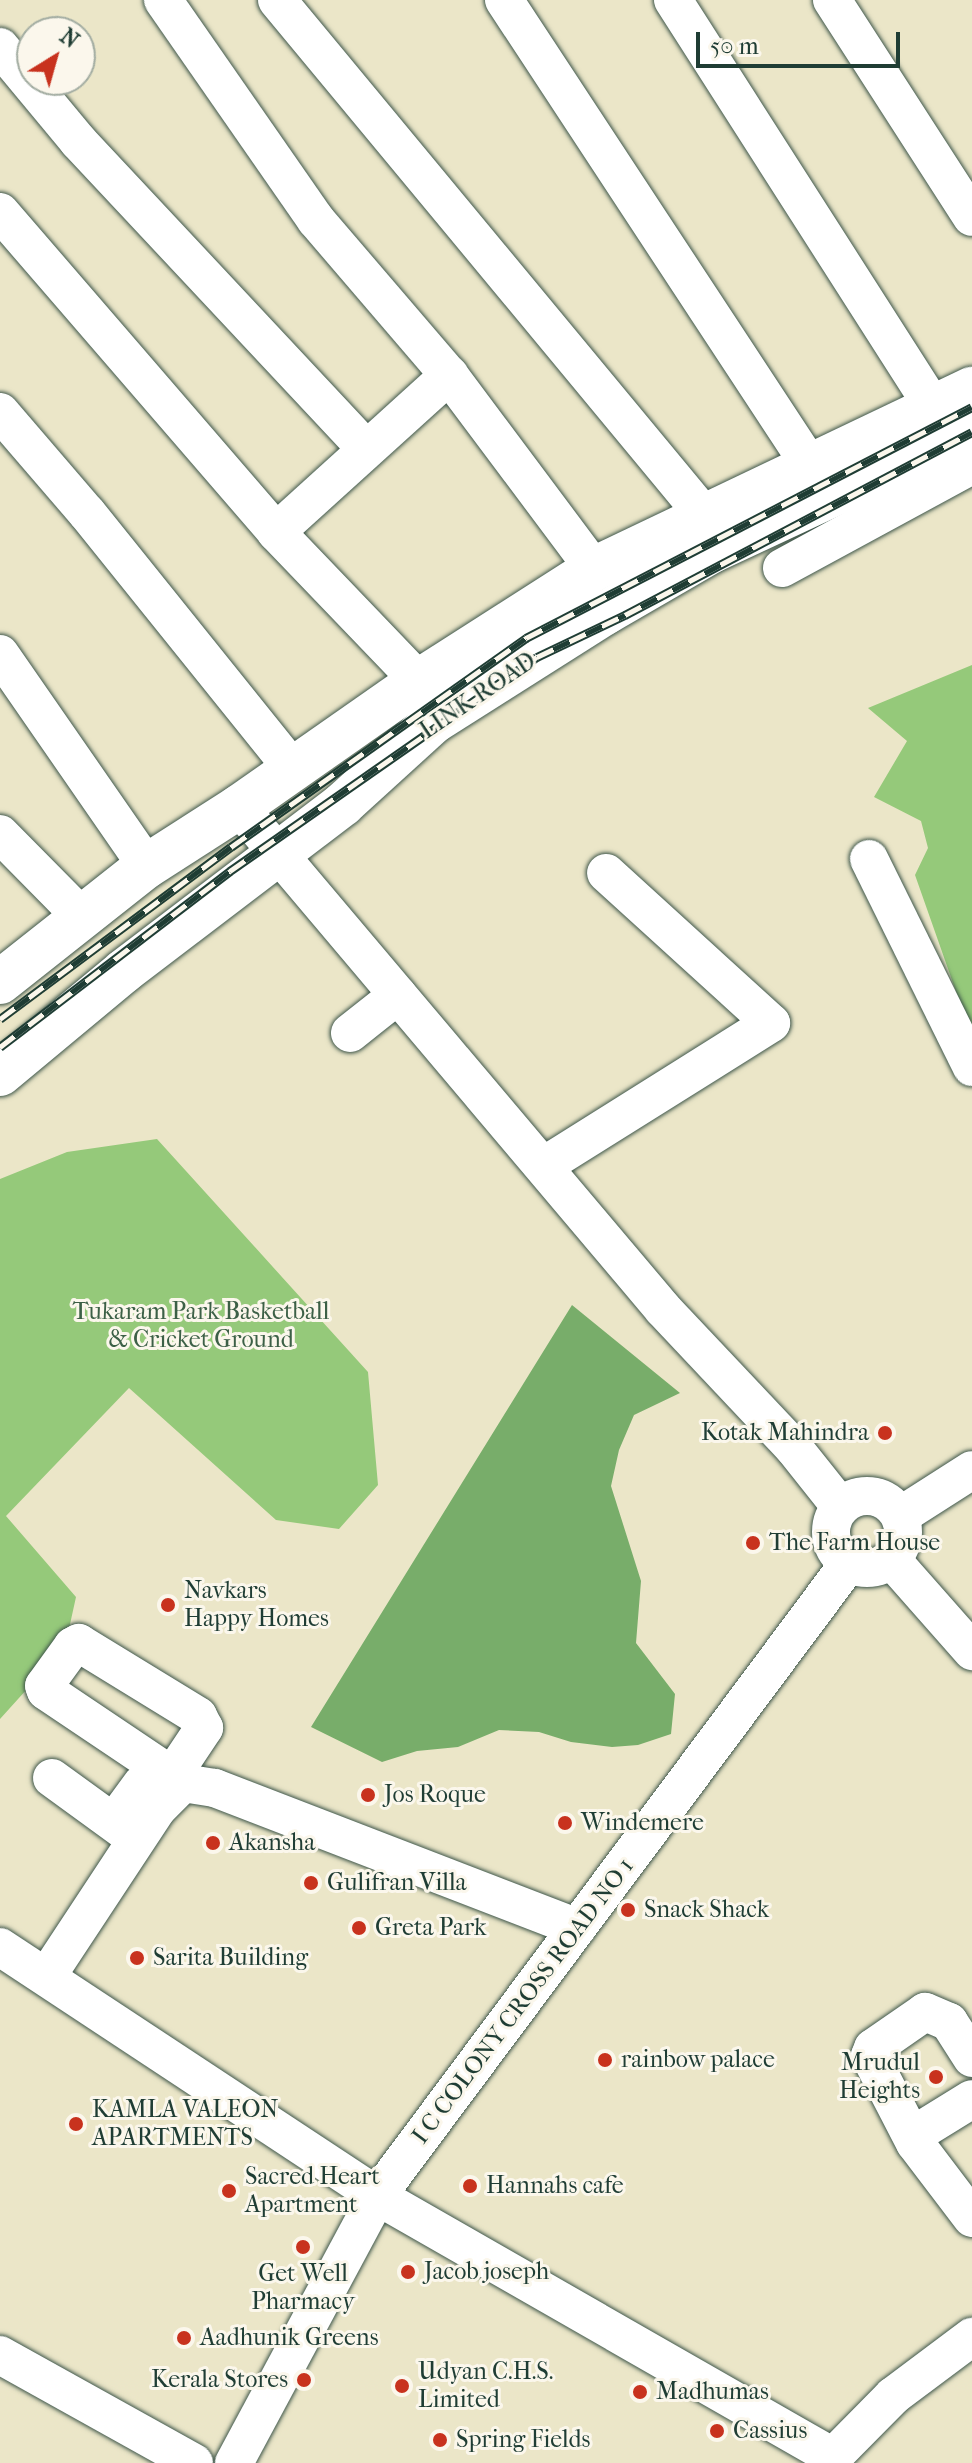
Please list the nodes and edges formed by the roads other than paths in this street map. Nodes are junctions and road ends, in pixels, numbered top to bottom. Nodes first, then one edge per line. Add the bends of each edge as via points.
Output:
1 (163, 0) edge
2 (277, 0) edge
3 (504, 0) edge
4 (673, 0) edge
5 (832, 0) edge
6 (0, 47) edge
7 (0, 212) edge
8 (972, 217) edge
9 (449, 375) junction
10 (972, 389) edge
11 (933, 407) junction
12 (0, 412) edge
13 (972, 430) edge
14 (366, 449) junction
15 (972, 465) edge
16 (811, 467) junction
17 (704, 515) junction
18 (276, 532) junction
19 (782, 568) dead end
20 (594, 569) junction
21 (0, 654) edge
22 (419, 681) junction
23 (293, 769) junction
24 (239, 807) junction
25 (0, 834) edge
26 (277, 855) junction
27 (869, 859) dead end
28 (147, 866) junction
29 (606, 873) dead end
30 (80, 915) junction
31 (0, 982) edge
32 (394, 990) junction
33 (346, 1028) dead end
34 (972, 1067) edge
35 (0, 1074) edge
36 (545, 1165) junction
37 (972, 1470) edge
38 (840, 1506) junction
39 (900, 1516) junction
40 (891, 1559) junction
41 (849, 1563) junction
42 (972, 1651) edge
43 (52, 1778) dead end
44 (125, 1831) junction
45 (577, 1928) junction
46 (0, 1947) edge
47 (47, 1976) junction
48 (972, 2058) edge
49 (972, 2099) edge
50 (972, 2125) edge
51 (928, 2151) junction
52 (972, 2188) edge
53 (377, 2196) junction
54 (972, 2218) edge
55 (972, 2337) edge
56 (0, 2355) edge
57 (830, 2460) edge
58 (194, 2463) edge
59 (234, 2463) edge

1 - 9 street via 316,220
2 - 17 street
3 - 16 street
4 - 11 street
5 - 8 street
6 - 14 street via 78,141
7 - 18 street
9 - 14 street
9 - 20 street
10 - 11 main road, LINK ROAD
11 - 16 main road, LINK ROAD
12 - 23 street
13 - 26 main road, LINK ROAD via 712,551 605,613 433,722 343,804
14 - 18 street
15 - 19 street
16 - 17 main road, LINK ROAD
17 - 20 main road, LINK ROAD
18 - 22 street
20 - 22 main road, LINK ROAD
21 - 28 street
22 - 23 main road, LINK ROAD
23 - 24 main road, LINK ROAD
24 - 26 street
24 - 28 main road, LINK ROAD
25 - 30 street
26 - 32 street
26 - 35 main road, LINK ROAD
27 - 34 street
28 - 30 main road, LINK ROAD
29 - 36 street via 771,1023
30 - 31 main road, LINK ROAD
32 - 33 street
32 - 36 street
36 - 38 street via 663,1309 793,1447
37 - 39 street
38 - 39 street via 871,1495
38 - 41 street via 831,1533 833,1545
39 - 40 street via 903,1539
40 - 41 street via 871,1568
40 - 42 street
41 - 45 street, I C COLONY CROSS ROAD NO 1
43 - 44 street
44 - 45 street via 157,1809 178,1783
44 - 47 street
45 - 53 street, I C COLONY CROSS ROAD NO 1
46 - 47 street
47 - 53 street
48 - 51 street via 949,2022 925,2012 873,2048 870,2056
49 - 51 street
50 - 51 street
51 - 52 street
51 - 54 street
53 - 57 street
53 - 59 street, I C COLONY CROSS ROAD NO 1
55 - 57 street via 893,2396
56 - 58 street

